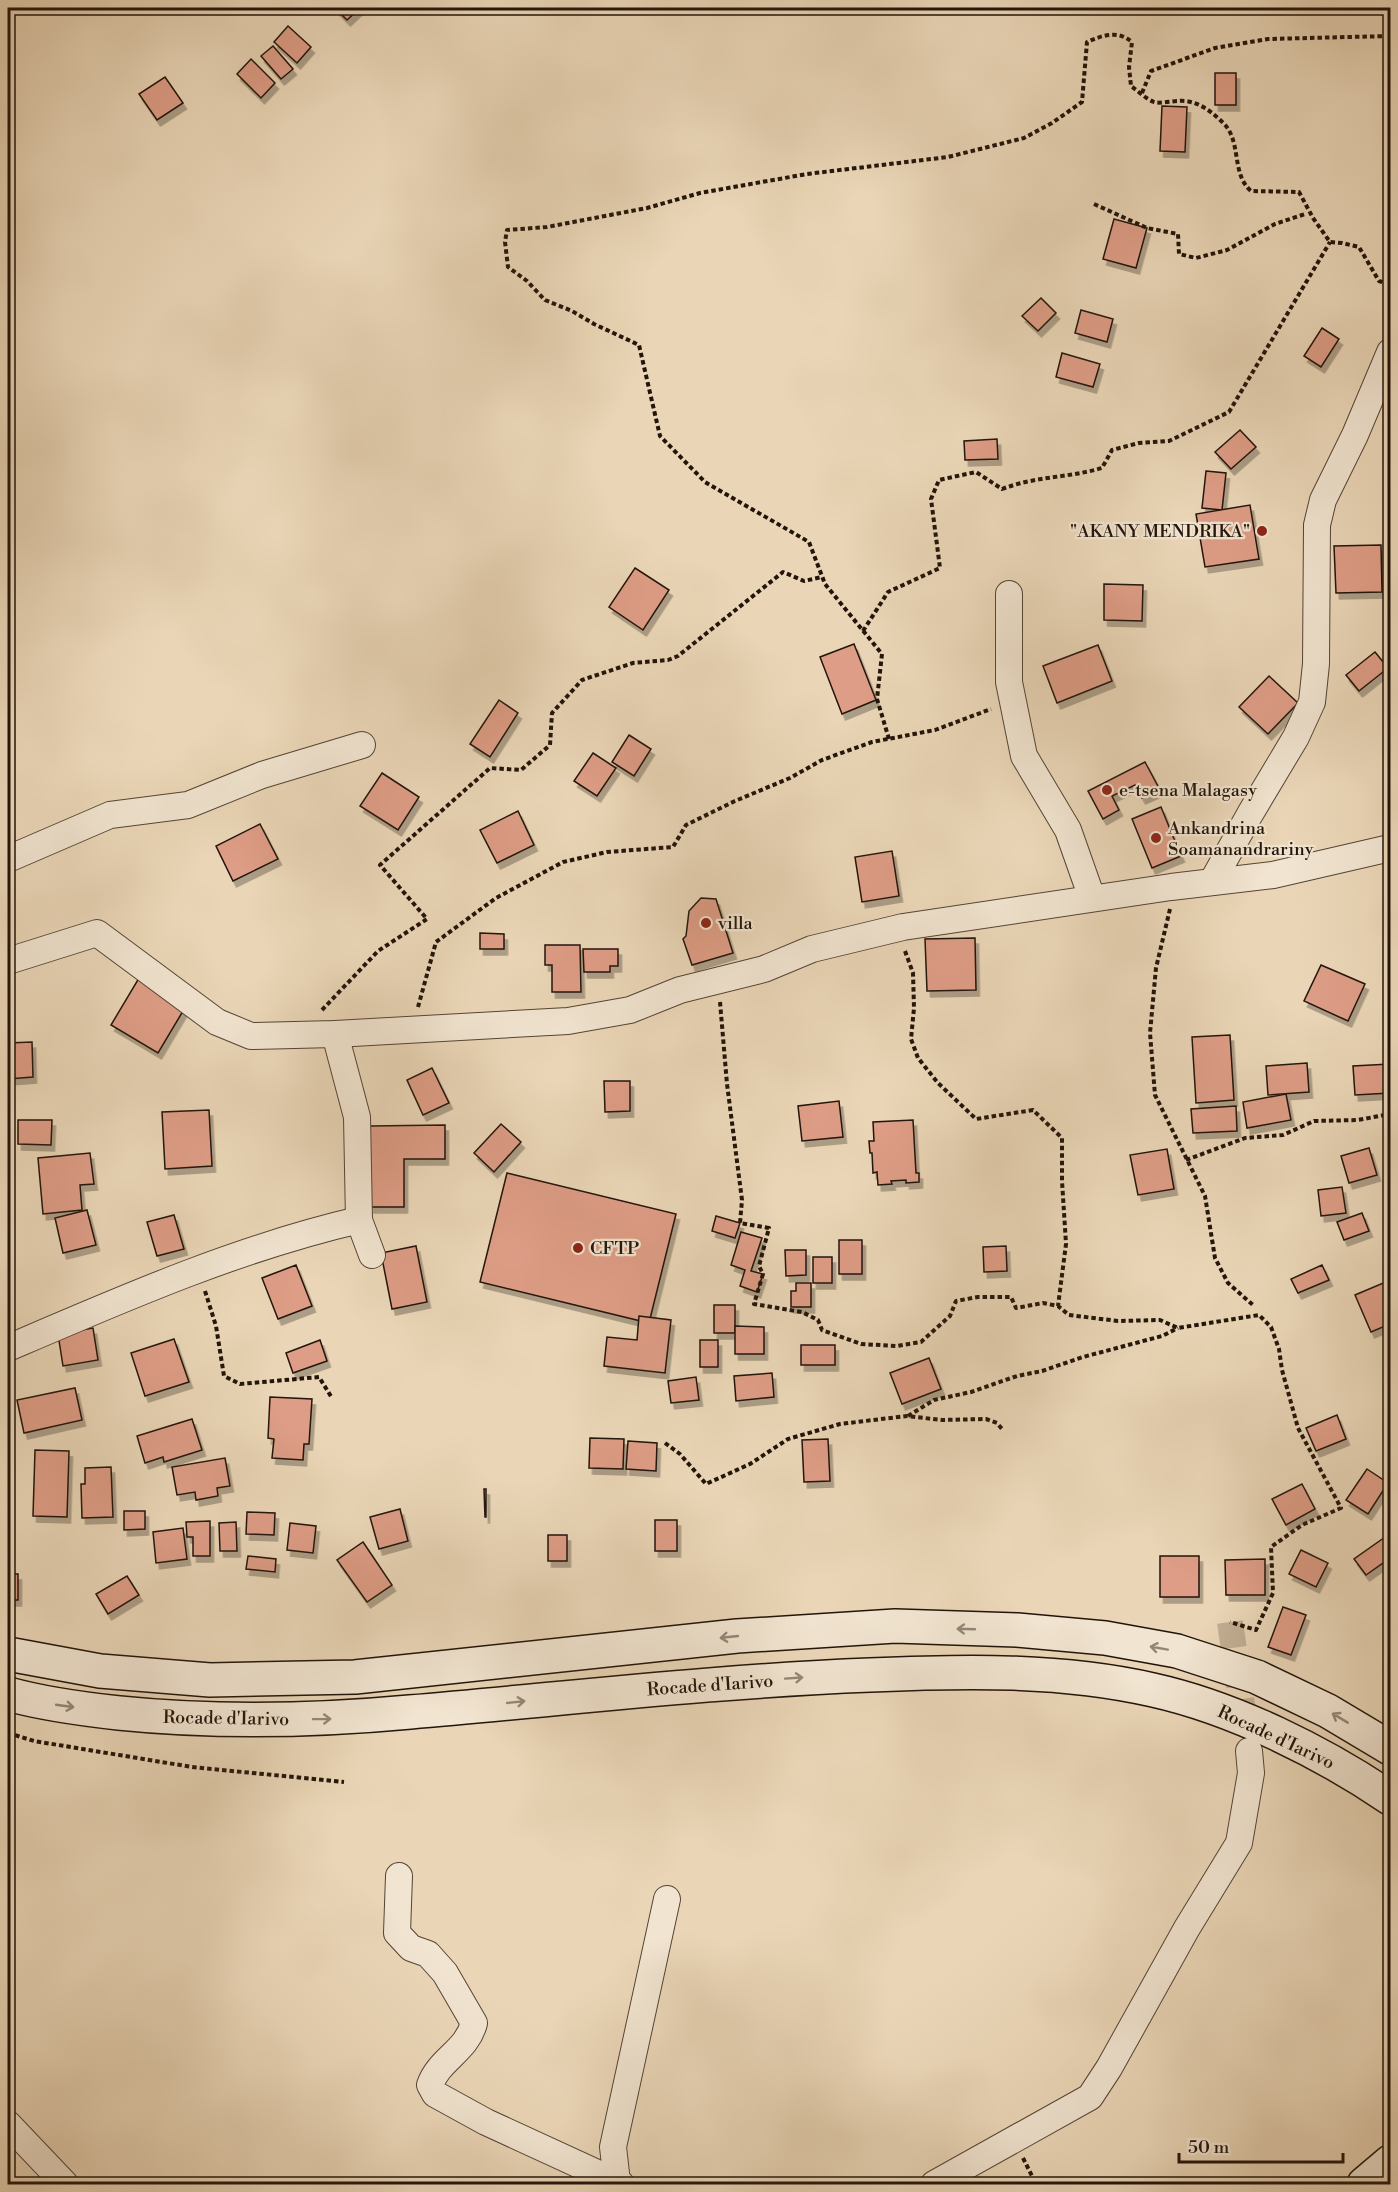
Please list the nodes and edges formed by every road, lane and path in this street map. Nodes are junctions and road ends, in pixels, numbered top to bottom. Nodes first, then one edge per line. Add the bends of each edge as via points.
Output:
1 (1390, 36) edge
2 (1142, 93) junction
3 (1094, 204) dead end
4 (1305, 214) dead end
5 (1330, 242) junction
6 (1390, 285) edge
7 (1390, 352) edge
8 (822, 577) junction
9 (1009, 594) dead end
10 (862, 631) junction
11 (1012, 702) junction
12 (889, 739) junction
13 (362, 745) dead end
14 (1390, 848) edge
15 (8, 859) edge
16 (1212, 882) junction
17 (1171, 887) junction
18 (1092, 898) junction
19 (903, 927) junction
20 (8, 961) edge
21 (715, 981) junction
22 (322, 1010) dead end
23 (415, 1016) dead end
24 (335, 1034) junction
25 (1390, 1114) edge
26 (1186, 1160) junction
27 (359, 1220) junction
28 (372, 1255) dead end
29 (203, 1269) junction
30 (1252, 1305) dead end
31 (1058, 1306) junction
32 (1178, 1328) junction
33 (8, 1348) edge
34 (332, 1398) dead end
35 (908, 1416) junction
36 (1002, 1429) dead end
37 (665, 1443) dead end
38 (1230, 1622) dead end
39 (8, 1654) edge
40 (8, 1694) edge
41 (8, 1733) edge
42 (1390, 1748) edge
43 (1249, 1752) tunnel mouth
44 (344, 1782) dead end
45 (1390, 1798) edge
46 (399, 1876) dead end
47 (667, 1899) dead end
48 (8, 2124) edge
49 (1390, 2162) edge
50 (619, 2183) edge
51 (64, 2184) edge
52 (934, 2184) edge
53 (1364, 2184) edge

1 - 2 path via 1268,39 1215,48 1151,71
2 - 5 path via 1155,102 1183,100 1209,110 1227,128 1246,186 1251,191 1299,192
2 - 8 path via 1131,86 1132,42 1124,35 1103,35 1087,42 1082,102 1023,138 948,157 807,174 548,227 507,230 508,267 545,300 639,345 660,436 705,482 809,542
3 - 4 path via 1147,228 1178,234 1179,254 1196,258 1227,250 1275,224
5 - 6 path via 1359,247 1379,281
5 - 10 path via 1229,412 1169,441 1112,450 1102,468 1083,474 1023,481 1002,489 975,472 939,480 931,499 940,568 888,592
7 - 16 street via 1323,500 1317,525 1312,702 1296,737
8 - 10 path
8 - 22 path via 804,581 783,572 678,656 633,663 582,680 552,713 550,745 521,770 490,768 380,865 427,919 378,951
9 - 11 street
10 - 12 path via 882,654 877,699
11 - 12 path via 935,730
11 - 18 street via 1023,756 1068,830
12 - 23 path via 822,760 686,825 672,847 607,852 563,862 496,898 436,942
13 - 15 street via 262,775 188,805 110,815
14 - 16 street via 1273,875
16 - 17 street
17 - 18 street
17 - 26 path via 1171,907 1156,968 1150,1033 1155,1095
18 - 19 street
19 - 21 street via 812,949 764,969
19 - 31 path via 905,952 913,973 910,1039 918,1058 976,1119 1033,1110 1062,1138 1066,1244
20 - 24 street via 97,933 217,1022 251,1036
21 - 24 street via 630,1010 568,1021
21 - 31 path via 742,1200 740,1223 769,1228 759,1266 763,1274 754,1304 802,1312 818,1320 822,1330 861,1344 897,1346 921,1342 950,1316 956,1301 1000,1296 1011,1297 1016,1308 1042,1303
24 - 27 street via 357,1118
25 - 26 path via 1358,1120 1314,1121 1283,1135 1245,1138
26 - 30 path via 1205,1196 1215,1258 1228,1283
27 - 28 street
27 - 29 street via 307,1232
29 - 33 street via 145,1289
29 - 34 path via 224,1376 240,1384 319,1377
31 - 32 path via 1069,1315 1118,1321 1160,1320
32 - 35 path via 1162,1336 934,1400
32 - 38 path via 1260,1315 1279,1349 1298,1428 1341,1508 1302,1525 1270,1547 1273,1593 1256,1630
35 - 36 path via 986,1419
35 - 37 path via 840,1424 788,1439 750,1464 706,1484
42 -> 39 main road, Rocade d'Iarivo via 1328,1711 1257,1677 1177,1651 1105,1638 1017,1630 895,1626 737,1636 355,1677 221,1680 100,1671
40 -> 45 main road, Rocade d'Iarivo via 114,1712 246,1721 333,1719 808,1677 918,1673 1041,1675 1154,1690 1221,1709 1357,1776
41 - 44 path via 34,1741 192,1767
43 - 52 street via 1251,1773 1239,1843 1090,2097
46 - 50 street via 397,1933 411,1948 428,1954 445,1972 474,2023 467,2042 434,2074 430,2085 435,2094
47 - 50 street via 613,2147
48 - 51 street
49 - 53 main road

